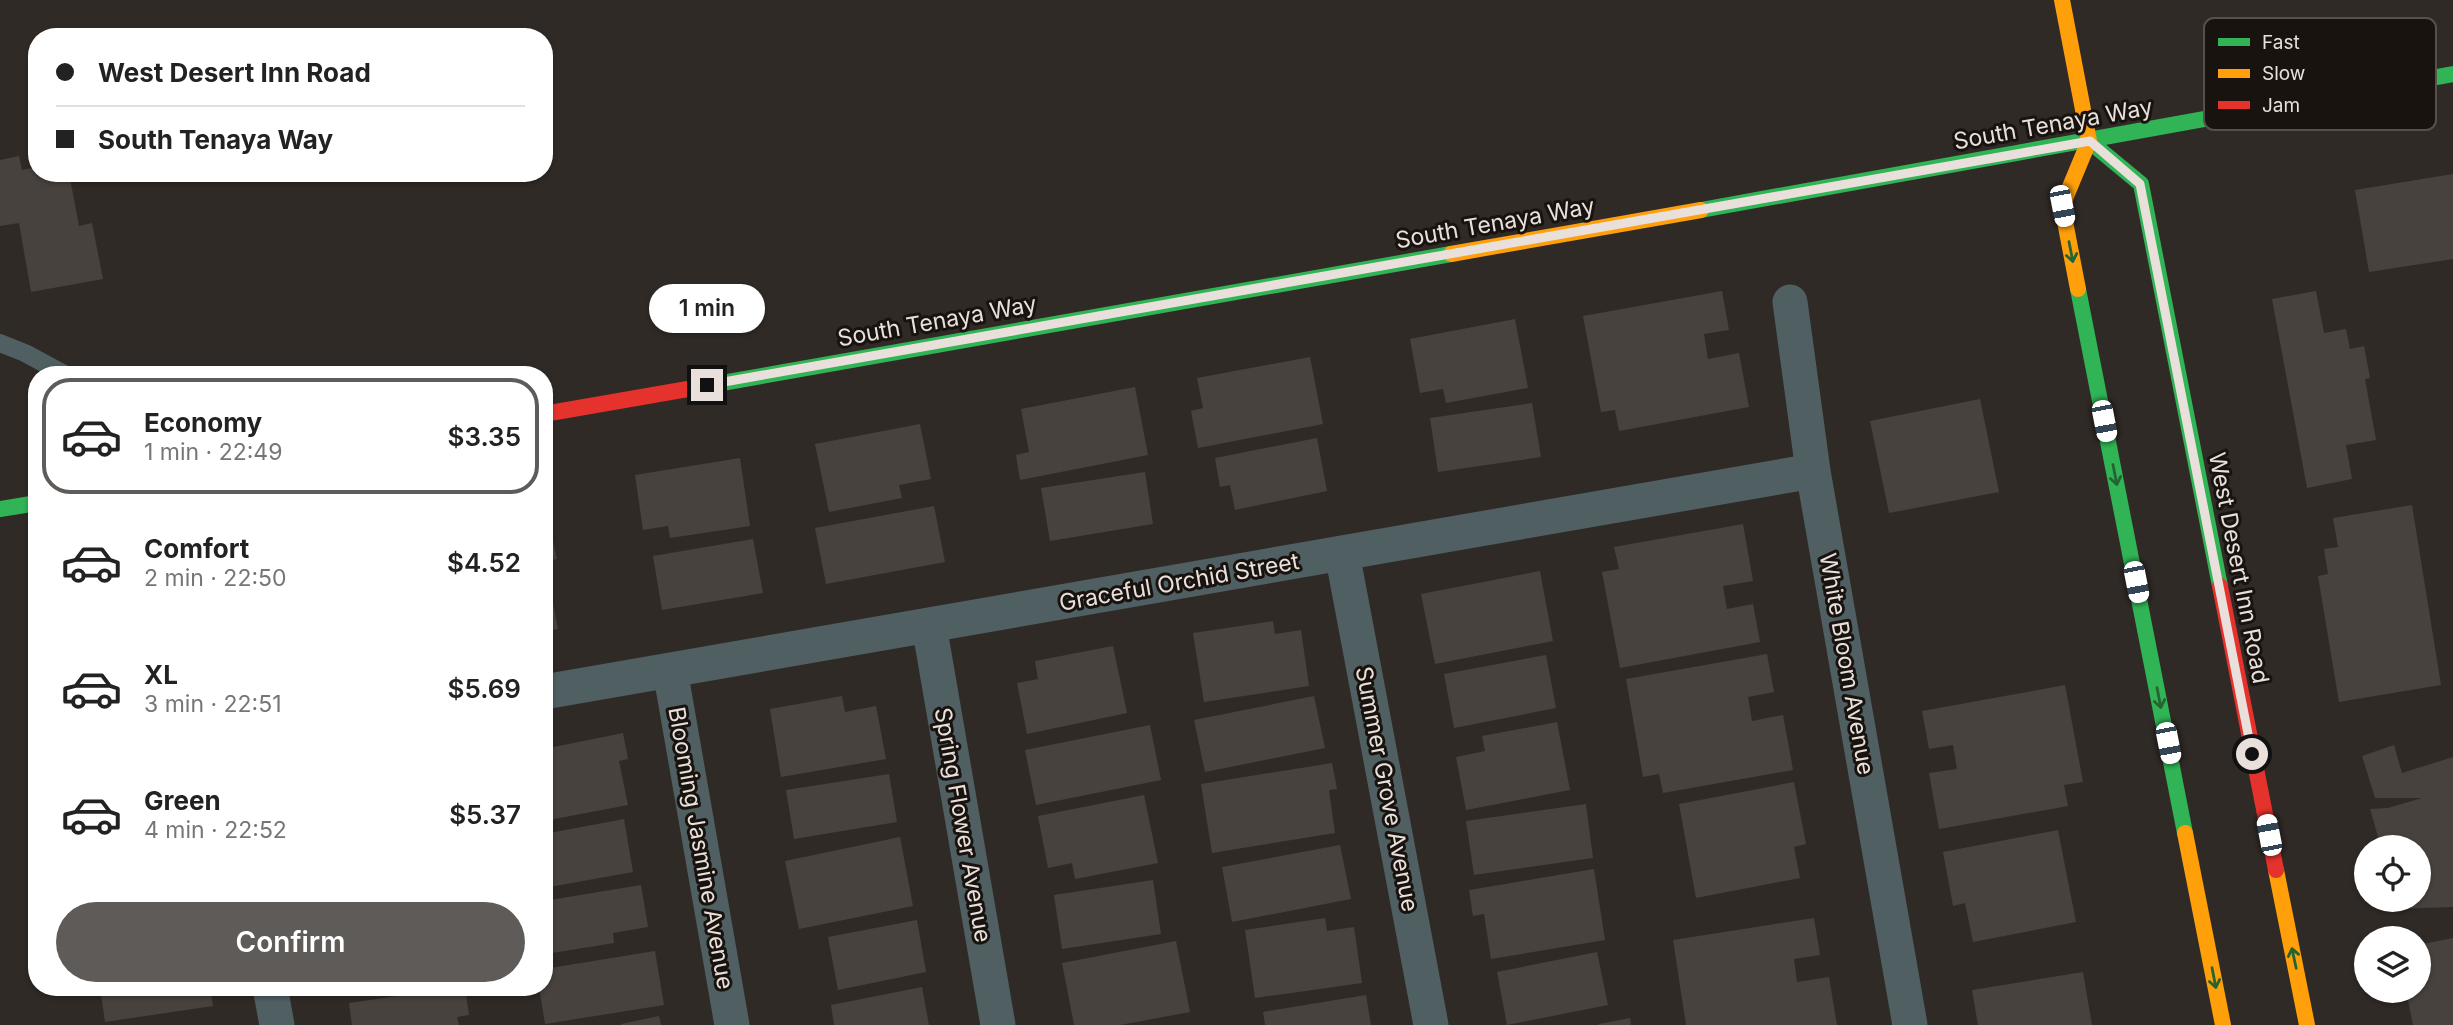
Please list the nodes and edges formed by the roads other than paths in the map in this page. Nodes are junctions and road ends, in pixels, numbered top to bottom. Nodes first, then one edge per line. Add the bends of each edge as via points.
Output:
1 (2063, 0) edge
2 (2204, 120) edge
3 (2090, 141) junction
4 (1790, 302) dead end
5 (0, 343) edge
6 (49, 366) edge
7 (553, 412) edge
8 (1813, 471) junction
9 (28, 504) edge
10 (0, 509) edge
11 (1342, 553) junction
12 (929, 625) junction
13 (670, 670) junction
14 (553, 690) edge
15 (272, 996) edge
16 (277, 1025) edge
17 (732, 1025) edge
18 (998, 1025) edge
19 (1431, 1025) edge
20 (1910, 1025) edge
21 (2223, 1025) edge
22 (2308, 1025) edge

1 - 3 main road
2 - 3 main road, South Tenaya Way
3 - 7 main road, South Tenaya Way
3 -> 21 main road via 2062,206
22 -> 3 main road, West Desert Inn Road via 2140,184
4 - 8 street, White Bloom Avenue
5 - 6 lane
8 - 11 street, Graceful Orchid Street
8 - 20 street, White Bloom Avenue
9 - 10 main road
11 - 12 street, Graceful Orchid Street
11 - 19 street, Summer Grove Avenue
12 - 13 street, Graceful Orchid Street
12 - 18 street, Spring Flower Avenue
13 - 14 street, Graceful Orchid Street
13 - 17 street, Blooming Jasmine Avenue
15 - 16 street

